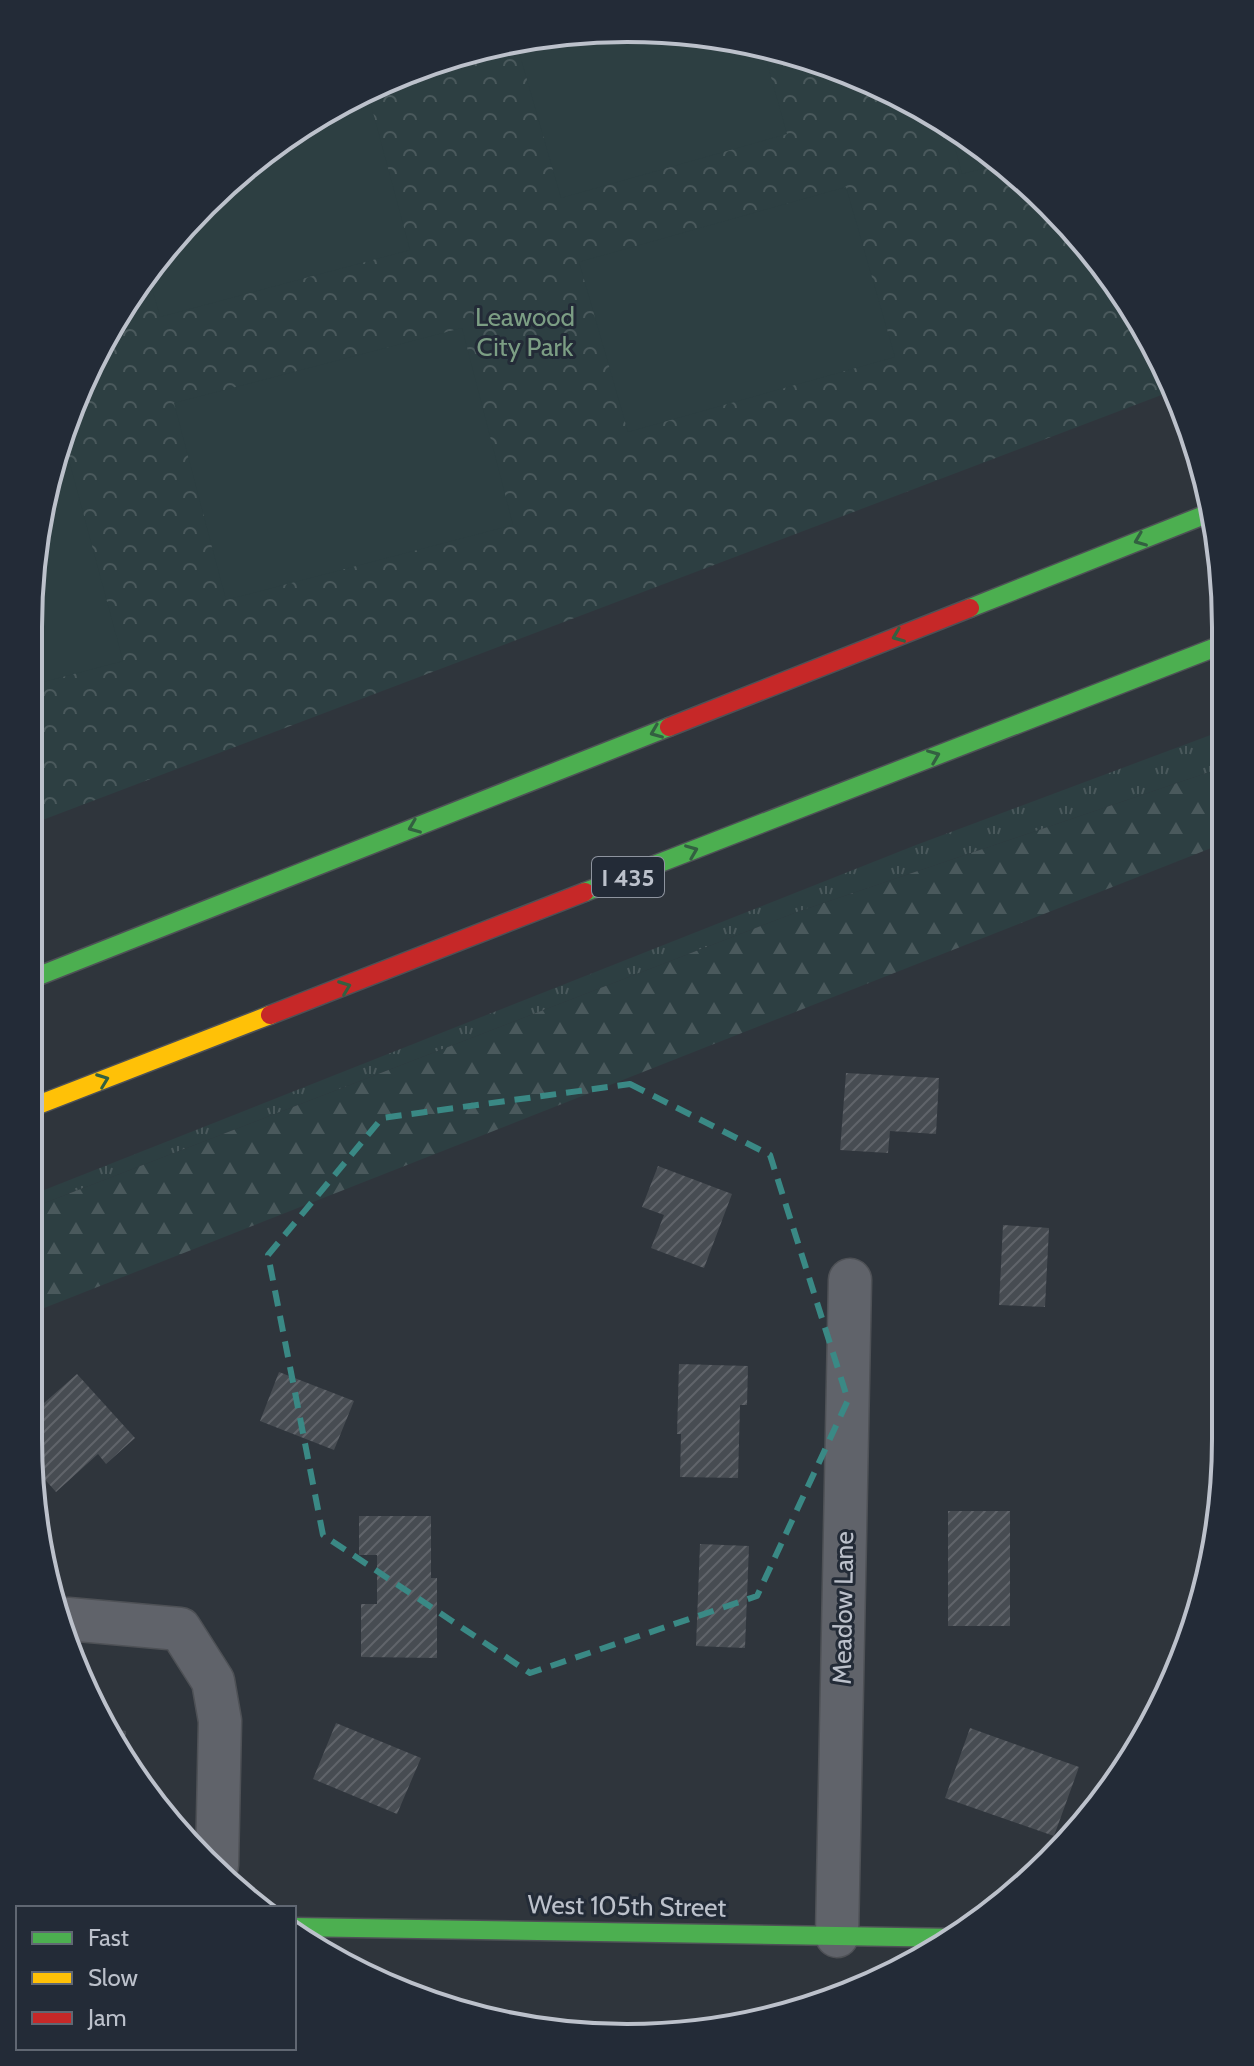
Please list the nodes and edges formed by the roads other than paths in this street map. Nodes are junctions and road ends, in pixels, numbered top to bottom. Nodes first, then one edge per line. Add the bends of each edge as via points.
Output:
1 (1201, 516) edge
2 (1212, 649) edge
3 (42, 975) edge
4 (42, 1103) edge
5 (850, 1280) dead end
6 (71, 1619) edge
7 (217, 1857) edge
8 (305, 1927) edge
9 (837, 1936) junction
10 (933, 1938) edge

1 -> 3 main road
4 -> 2 main road, I 435
5 - 9 street, Meadow Lane
6 - 7 street via 180,1629 213,1681 220,1721
8 - 9 main road, West 105th Street
9 - 10 main road, West 105th Street

